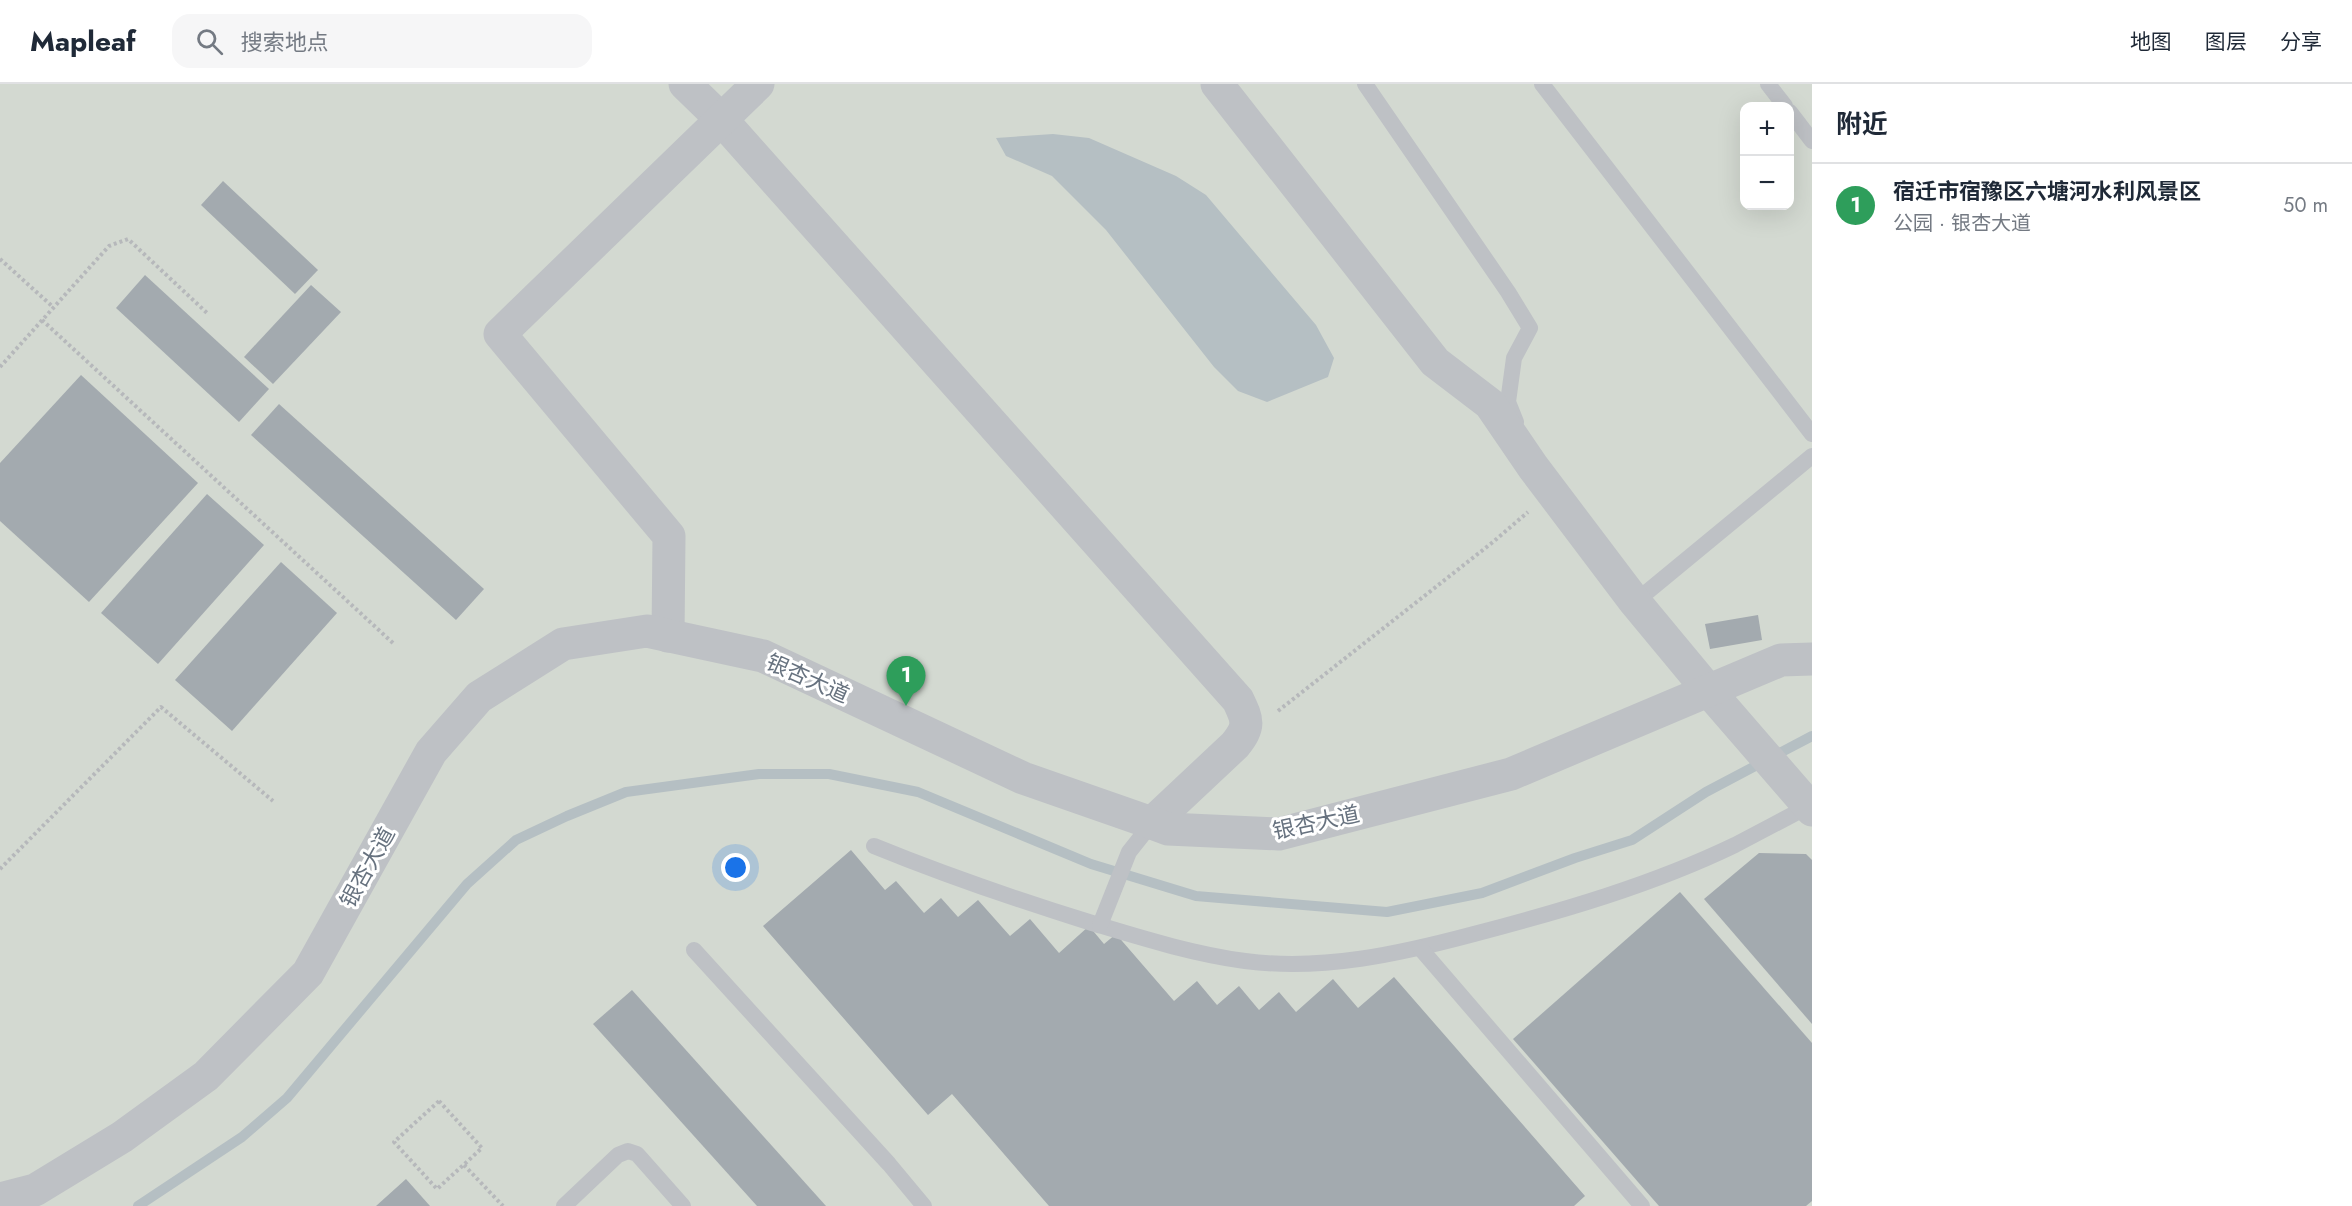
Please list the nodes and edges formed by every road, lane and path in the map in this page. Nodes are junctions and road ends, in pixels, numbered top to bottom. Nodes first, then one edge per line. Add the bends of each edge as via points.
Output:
1 (685, 84) edge
2 (758, 84) edge
3 (1217, 84) edge
4 (1365, 84) edge
5 (1542, 84) edge
6 (1768, 84) edge
7 (1782, 102) edge
8 (1794, 117) edge
9 (721, 119) junction
10 (1812, 141) edge
11 (0, 259) edge
12 (53, 307) junction
13 (207, 313) dead end
14 (42, 320) junction
15 (0, 367) edge
16 (1812, 434) edge
17 (1812, 456) edge
18 (1542, 479) junction
19 (1635, 602) junction
20 (668, 636) junction
21 (394, 644) dead end
22 (1812, 659) edge
23 (1715, 697) junction
24 (1235, 745) junction
25 (273, 801) dead end
26 (1810, 808) edge
27 (1152, 824) junction
28 (874, 846) dead end
29 (0, 869) edge
30 (1100, 925) junction
31 (1420, 948) junction
32 (694, 950) dead end
33 (464, 1165) junction
34 (0, 1199) edge
35 (503, 1206) edge
36 (564, 1206) edge
37 (683, 1206) edge
38 (924, 1206) edge
39 (1642, 1206) edge

1 - 9 street
2 - 9 street
3 - 18 street via 1435,362 1490,404
4 - 18 lane via 1530,328 1514,358 1508,402
5 - 16 lane
6 - 7 lane
8 - 10 lane
9 - 20 street via 500,334 669,536
9 - 24 street via 1238,699 1247,719 1245,732
11 - 12 path
12 - 13 path via 109,246 128,239
12 - 14 path
14 - 15 path
14 - 21 path
17 - 19 lane
18 - 19 street
18 - 24 path via 1493,542
19 - 23 street
20 - 27 street, 银杏大道 via 763,656 1023,778
20 - 34 street, 银杏大道 via 647,631 563,644 479,697 430,752 309,973 206,1076 150,1117 35,1190
22 - 23 street, 银杏大道 via 1781,660
23 - 26 street
23 - 27 street, 银杏大道 via 1511,774 1279,834 1168,829
24 - 27 street
25 - 29 path via 161,707
26 - 31 lane via 1644,882 1542,917
27 - 30 lane via 1129,852
28 - 30 lane via 1018,900
30 - 31 lane via 1155,942 1246,961 1353,961
31 - 39 lane
32 - 38 lane
33 - 33 path via 482,1148 439,1101 394,1142 437,1189
33 - 35 path
36 - 37 lane via 613,1159 628,1151 637,1154

